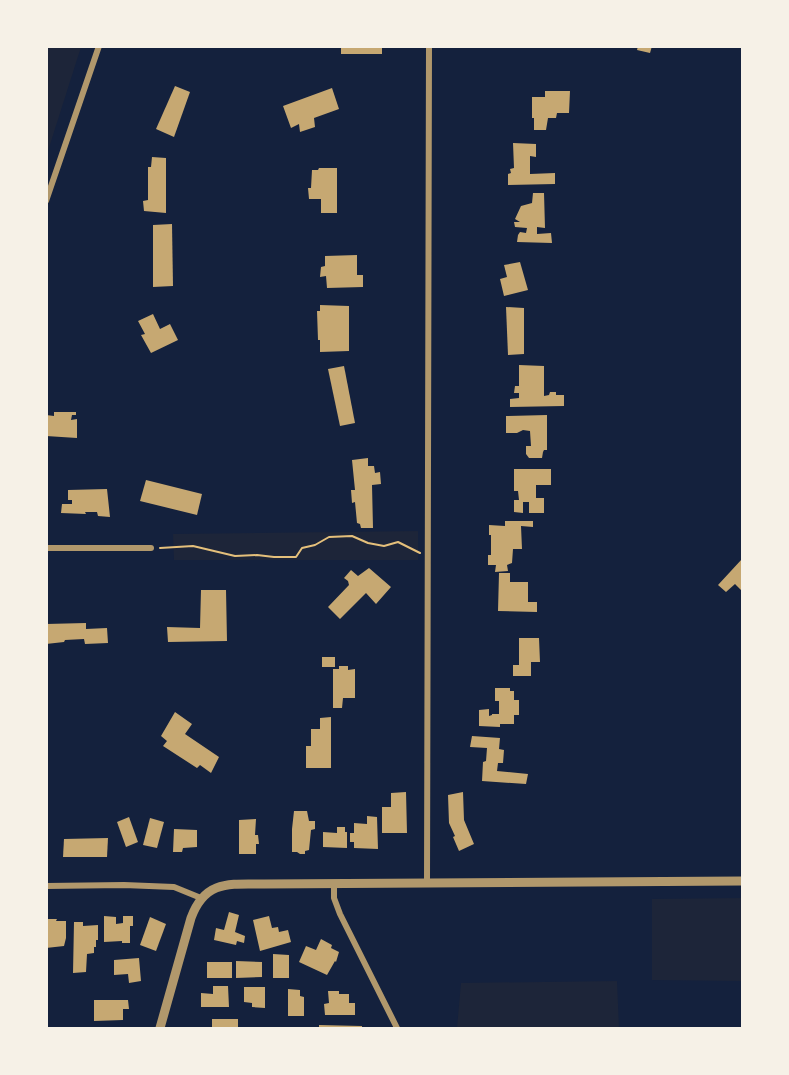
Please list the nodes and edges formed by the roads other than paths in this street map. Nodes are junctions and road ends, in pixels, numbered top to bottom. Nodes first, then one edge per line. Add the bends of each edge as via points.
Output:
1 (99, 46) edge
2 (429, 46) edge
3 (46, 201) edge
4 (46, 548) edge
5 (152, 548) road end
6 (742, 881) edge
7 (334, 883) junction
8 (427, 883) junction
9 (46, 886) edge
10 (201, 898) junction
11 (160, 1029) edge
12 (397, 1029) edge

1 - 3 street
2 - 8 street
4 - 5 street
6 - 8 street
7 - 8 street
7 - 10 street via 242,884 213,889
7 - 12 street via 340,914
9 - 10 street via 174,887
10 - 11 street via 190,921

